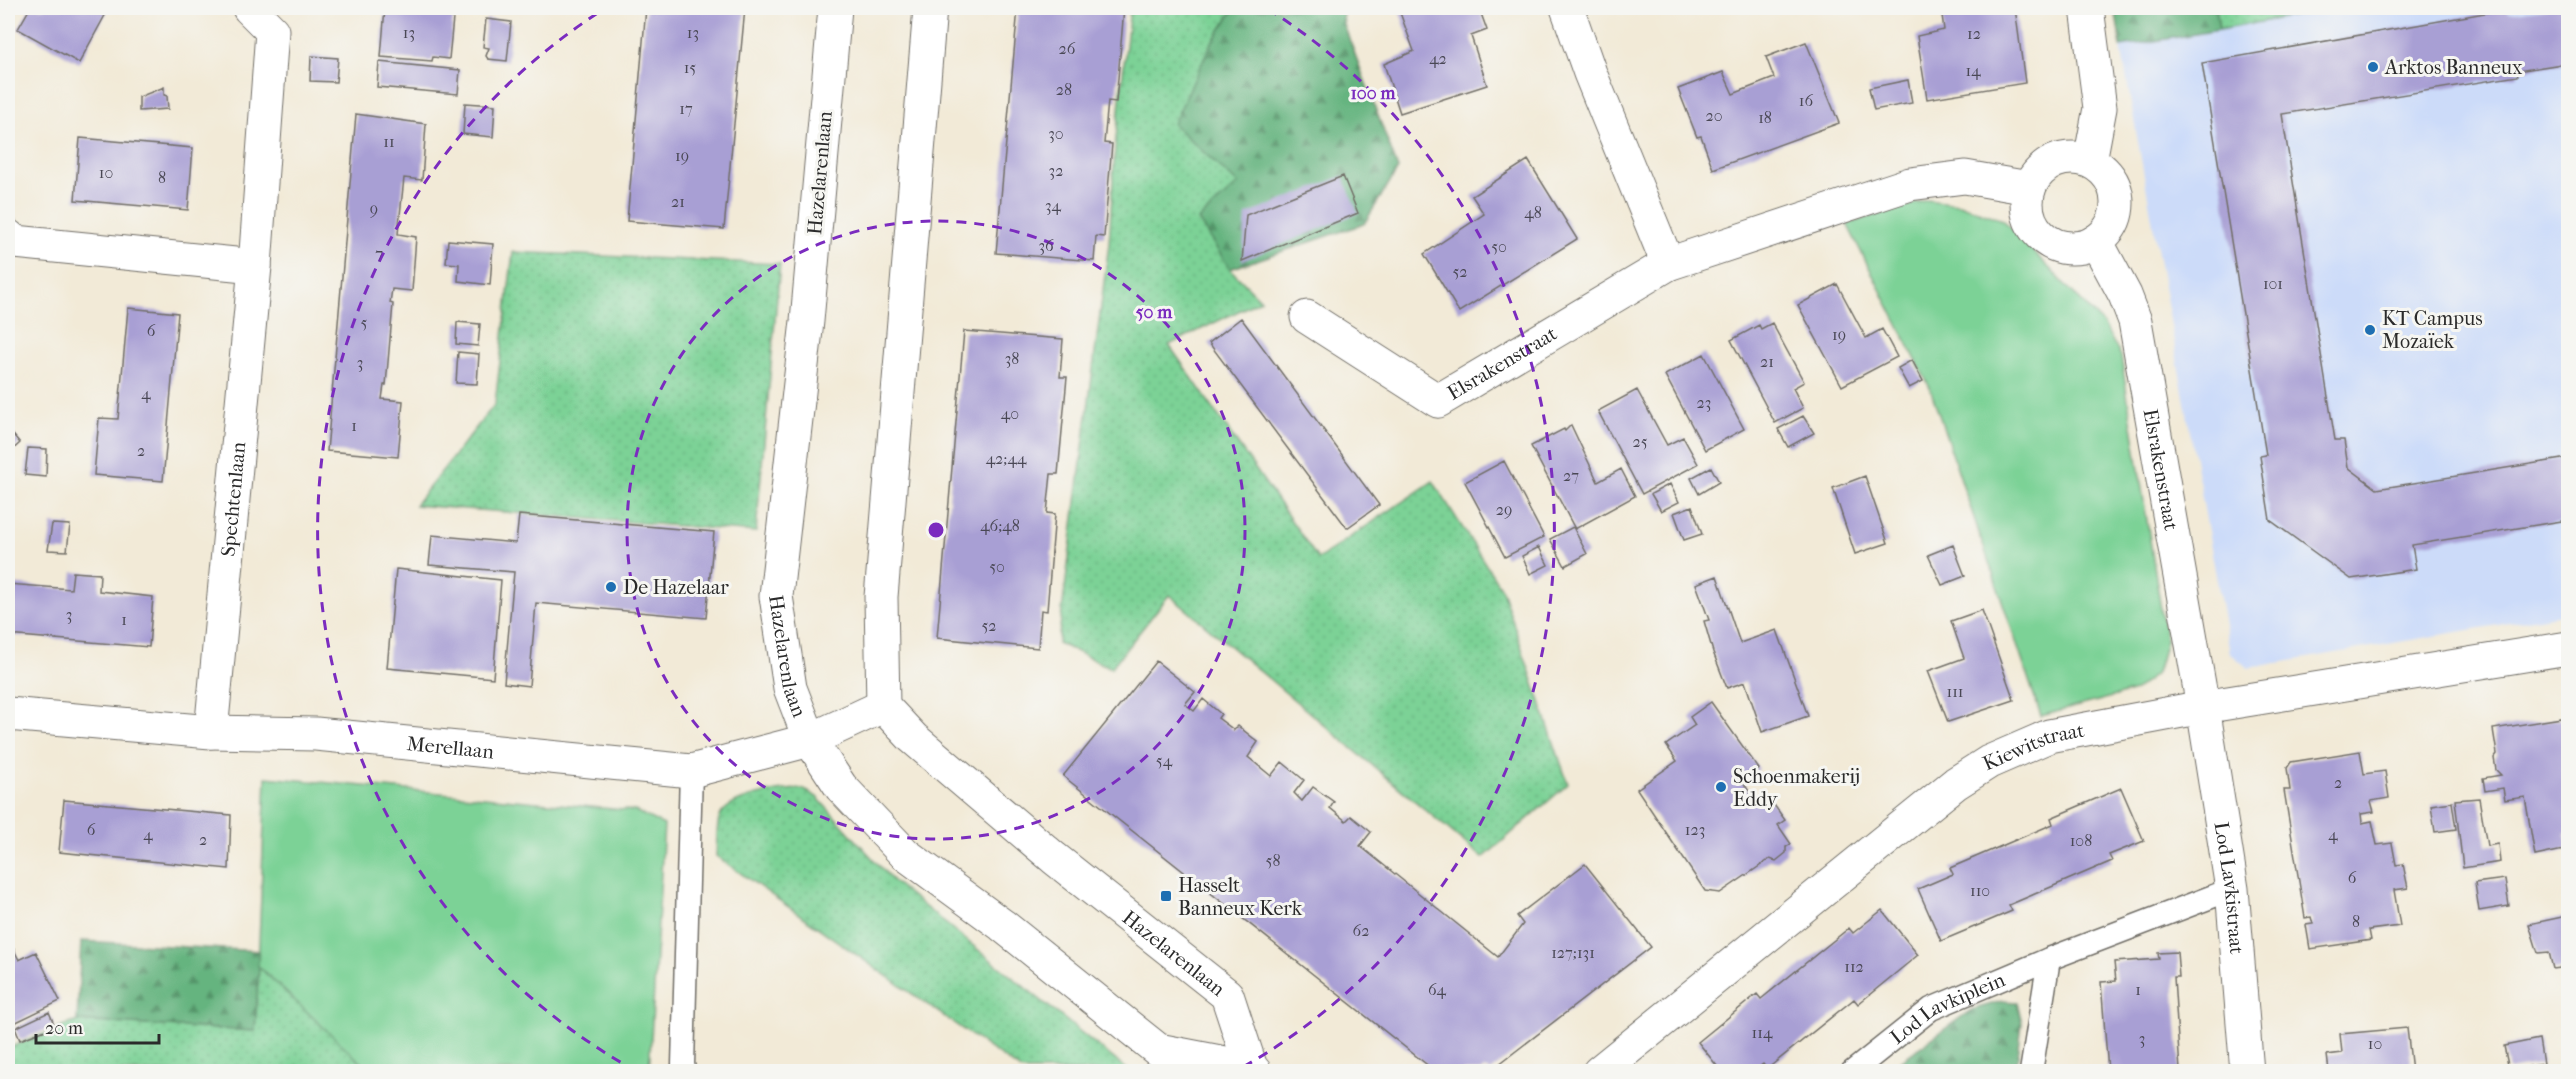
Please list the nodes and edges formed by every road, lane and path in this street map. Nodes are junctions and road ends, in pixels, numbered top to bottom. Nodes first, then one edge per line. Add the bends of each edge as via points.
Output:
1 (249, 8) edge
2 (835, 8) edge
3 (930, 8) edge
4 (1567, 8) edge
5 (2087, 8) edge
6 (2090, 161) junction
7 (2029, 188) junction
8 (8, 236) edge
9 (2096, 241) junction
10 (1668, 264) junction
11 (255, 266) junction
12 (1307, 317) dead end
13 (2568, 648) edge
14 (883, 706) junction
15 (2203, 707) junction
16 (8, 714) edge
17 (211, 732) junction
18 (810, 740) junction
19 (691, 771) junction
20 (2232, 889) junction
21 (2049, 959) junction
22 (1611, 1068) edge
23 (1252, 1070) edge
24 (685, 1071) edge
25 (1852, 1071) edge
26 (2031, 1071) edge
27 (2247, 1071) edge

1 - 11 street, Spechtenlaan via 272,31
2 - 18 street, Hazelarenlaan via 807,321 776,596 790,688
3 - 14 street via 881,597
4 - 10 street
5 - 6 street via 2100,108
6 - 7 street via 2054,161 2039,172
6 - 9 street via 2106,172 2116,189 2117,209 2110,228
7 - 9 street via 2027,206 2032,224 2044,238 2070,247
7 - 10 street, Elsrakenstraat via 1965,177 1910,184
8 - 11 street via 15,242
9 - 15 street, Elsrakenstraat via 2135,321
10 - 12 street, Elsrakenstraat via 1438,401
11 - 17 street, Spechtenlaan
13 - 15 street, Kiewitstraat
14 - 18 street, Merellaan
14 - 23 street, Hazelarenlaan via 913,738 1054,858 1227,995
15 - 20 street, Lod Lavkistraat
15 - 22 street, Kiewitstraat via 2049,736 1989,762 1956,783
16 - 17 street, Merellaan
17 - 19 street, Merellaan via 316,734
18 - 19 street, Merellaan
18 - 23 street, Hazelarenlaan via 841,788 905,854 1002,925 1158,1050
19 - 24 lane
20 - 21 lane, Lod Lavkiplein
20 - 27 street, Lod Lavkistraat
21 - 25 lane, Lod Lavkiplein via 1930,1009
21 - 26 lane

